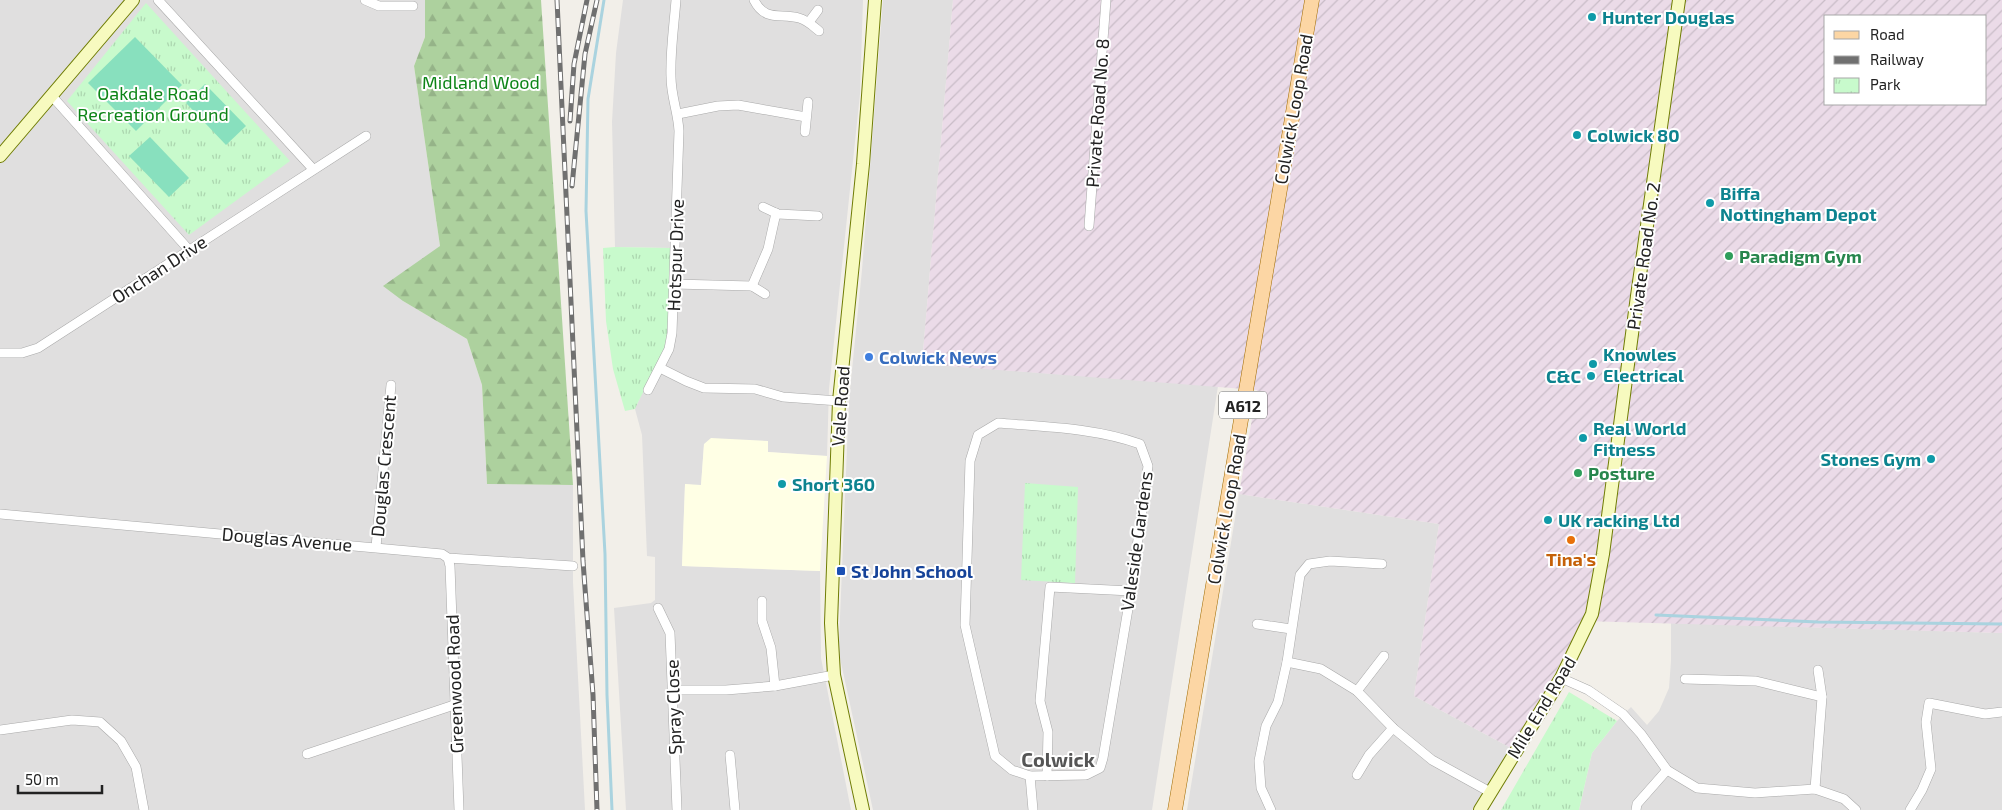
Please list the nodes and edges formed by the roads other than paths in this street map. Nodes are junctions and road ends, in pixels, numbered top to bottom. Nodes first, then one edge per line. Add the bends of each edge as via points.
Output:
1 (133, 0) edge
2 (158, 0) edge
3 (365, 0) edge
4 (676, 0) edge
5 (754, 0) edge
6 (875, 0) edge
7 (1106, 0) edge
8 (1312, 0) edge
9 (1679, 0) edge
10 (413, 6) dead end
11 (818, 10) dead end
12 (808, 22) junction
13 (819, 31) dead end
14 (51, 96) junction
15 (808, 102) dead end
16 (678, 114) junction
17 (806, 117) junction
18 (805, 132) dead end
19 (366, 136) dead end
20 (0, 156) edge
21 (313, 169) junction
22 (763, 207) dead end
23 (776, 213) junction
24 (818, 216) dead end
25 (1089, 226) dead end
26 (189, 250) junction
27 (674, 284) junction
28 (752, 286) junction
29 (765, 294) dead end
30 (0, 353) edge
31 (660, 368) junction
32 (391, 385) dead end
33 (648, 390) dead end
34 (839, 401) junction
35 (0, 514) edge
36 (376, 547) junction
37 (448, 558) junction
38 (1382, 564) dead end
39 (573, 566) dead end
40 (1131, 590) junction
41 (762, 601) dead end
42 (1595, 601) joint
43 (658, 608) dead end
44 (1257, 624) dead end
45 (1291, 629) junction
46 (1384, 656) dead end
47 (1287, 662) junction
48 (1818, 670) dead end
49 (834, 674) junction
50 (1561, 678) junction
51 (1685, 680) dead end
52 (775, 686) junction
53 (673, 690) junction
54 (1357, 691) junction
55 (1822, 698) junction
56 (454, 705) junction
57 (2002, 712) edge
58 (1393, 728) junction
59 (0, 730) edge
60 (307, 754) dead end
61 (730, 755) dead end
62 (1667, 770) junction
63 (1357, 775) dead end
64 (1030, 776) junction
65 (1047, 776) junction
66 (1815, 789) junction
67 (1490, 792) junction
68 (144, 810) edge
69 (459, 810) edge
70 (676, 810) edge
71 (734, 810) edge
72 (863, 810) edge
73 (1033, 810) edge
74 (1175, 810) edge
75 (1271, 810) edge
76 (1480, 810) edge
77 (1636, 810) edge
78 (1856, 810) edge
79 (1910, 810) edge

1 - 14 street
2 - 21 street
3 - 10 street via 379,6
4 - 16 street, Hotspur Drive via 671,78 672,98
5 - 12 street via 758,9 767,14
6 - 34 street, Vale Road via 863,164
7 - 25 street, Private Road No. 8
8 - 74 main road, Colwick Loop Road / A612
9 - 42 street, Private Road No. 2
11 - 12 street
12 - 13 street
14 - 20 street
14 - 26 street
15 - 17 street
16 - 17 street via 738,105
16 - 27 street, Hotspur Drive
17 - 18 street
19 - 21 street, Onchan Drive
21 - 26 street, Onchan Drive
22 - 23 street
23 - 24 street
23 - 28 street via 768,249
26 - 30 street, Onchan Drive via 38,348 22,353
27 - 28 street
27 - 31 street, Hotspur Drive via 672,333
28 - 29 street
31 - 33 street, Hotspur Drive
31 - 34 street via 704,388 754,389 783,398
32 - 36 street, Douglas Crescent
34 - 49 street, Vale Road via 831,623
35 - 36 street, Douglas Avenue
36 - 37 street, Douglas Avenue via 442,554
37 - 39 street, Douglas Avenue
37 - 56 street, Greenwood Road
38 - 45 street via 1309,564 1300,575
40 - 64 street, Valeside Gardens via 1148,466 1140,444 1116,436 1064,428 998,424 978,435 970,460 965,625 995,756 1012,770
40 - 65 street, Valeside Gardens via 1100,768 1086,775
40 - 65 street via 1050,587 1040,702 1048,732
41 - 52 street via 762,621 771,648
42 - 50 street, Mile End Road via 1583,635
43 - 53 street, Spray Close via 670,633
44 - 45 street
45 - 47 street
46 - 54 street
47 - 54 street via 1321,669
47 - 75 street via 1278,702 1266,726 1259,761 1261,788
48 - 55 street
49 - 52 street
49 - 72 street, Vale Road
50 - 62 street via 1588,690 1623,714
50 - 67 street, Mile End Road
51 - 55 street via 1756,681
52 - 53 street
53 - 70 street, Spray Close
54 - 58 street
55 - 66 street
56 - 60 street
56 - 69 street, Greenwood Road
57 - 79 street via 1985,714 1929,703 1926,722 1931,769
58 - 63 street via 1369,755
58 - 67 street via 1432,760
59 - 68 street via 72,720 100,722 121,741 136,767
61 - 71 street
62 - 66 street via 1697,788 1755,793
62 - 77 street via 1637,804
64 - 65 street, Valeside Gardens
64 - 73 street
66 - 78 street via 1844,799
67 - 76 street, Mile End Road

